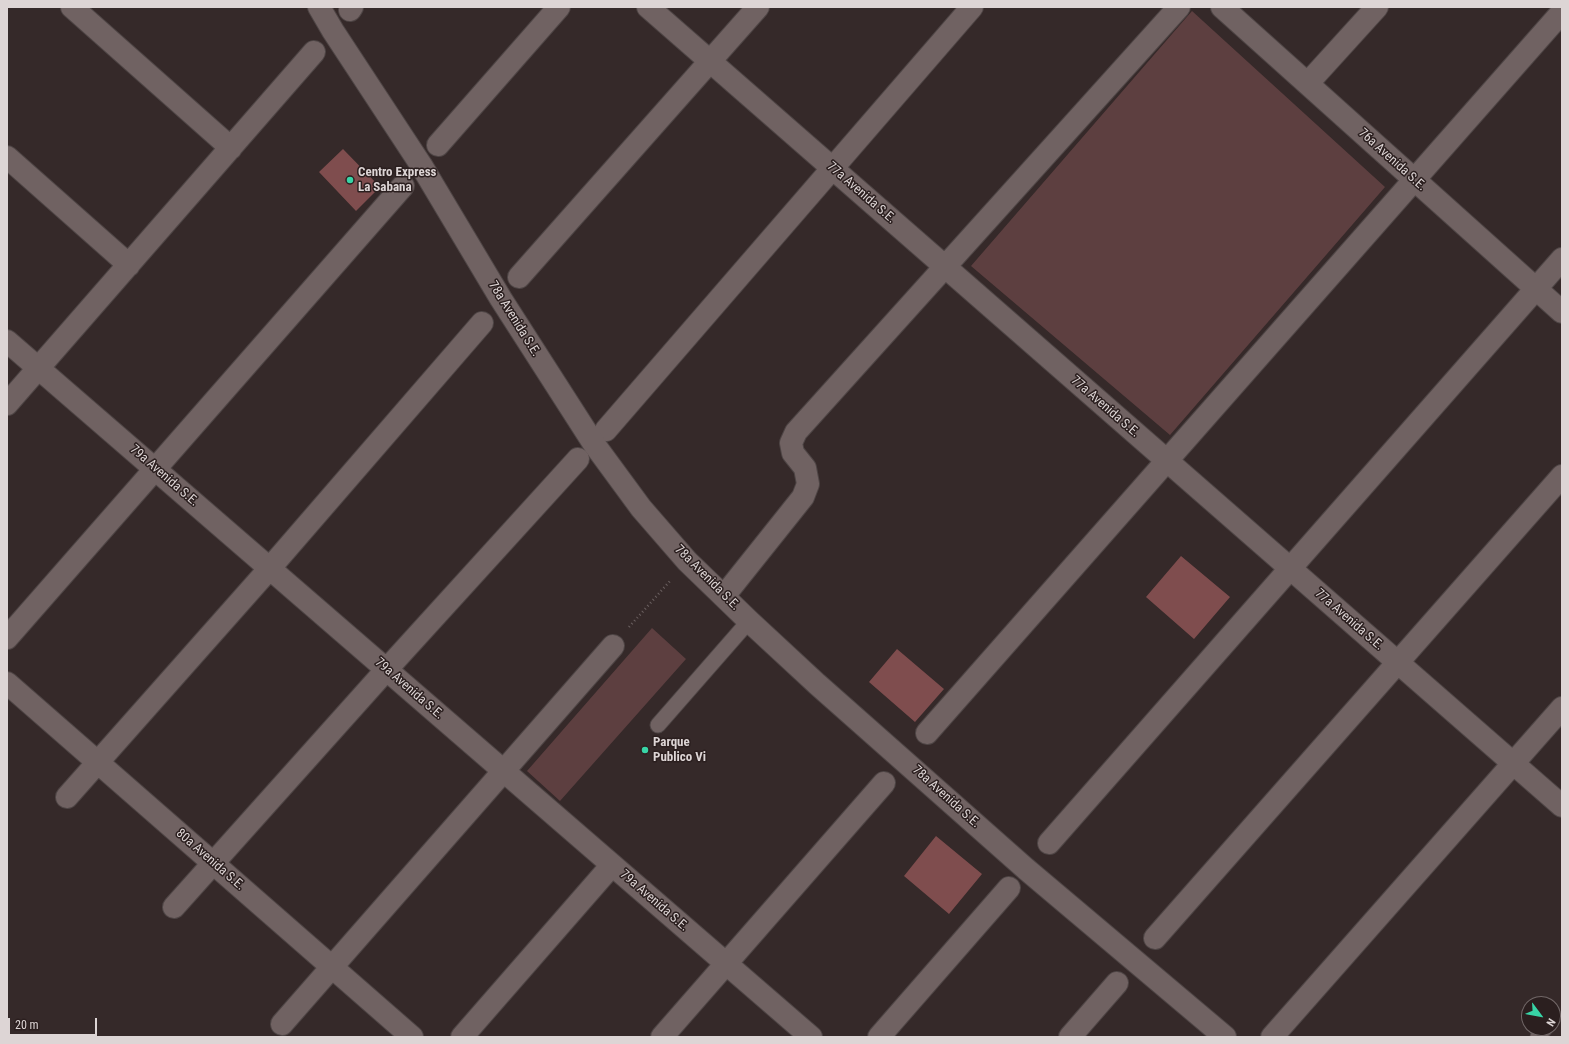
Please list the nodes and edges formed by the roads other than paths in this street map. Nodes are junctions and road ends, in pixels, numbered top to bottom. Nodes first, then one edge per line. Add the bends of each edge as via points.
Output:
1 (72, 7) edge
2 (319, 7) edge
3 (559, 7) edge
4 (648, 7) edge
5 (758, 7) edge
6 (972, 7) edge
7 (1179, 7) edge
8 (1222, 7) edge
9 (1377, 7) edge
10 (1562, 12) edge
11 (314, 52) dead end
12 (710, 62) junction
13 (1308, 83) junction
14 (438, 145) dead end
15 (232, 148) junction
16 (7, 157) edge
17 (832, 168) junction
18 (1414, 180) junction
19 (403, 186) dead end
20 (1562, 259) edge
21 (129, 265) junction
22 (944, 266) junction
23 (519, 278) dead end
24 (1536, 289) junction
25 (1562, 312) edge
26 (482, 323) dead end
27 (7, 341) edge
28 (39, 368) junction
29 (7, 404) edge
30 (606, 430) dead end
31 (578, 459) dead end
32 (1167, 461) junction
33 (156, 469) junction
34 (1562, 476) edge
35 (270, 568) junction
36 (1290, 568) junction
37 (724, 596) junction
38 (749, 621) junction
39 (7, 638) edge
40 (613, 646) road end
41 (1398, 663) junction
42 (387, 669) junction
43 (7, 683) edge
44 (1562, 708) edge
45 (658, 725) dead end
46 (927, 733) dead end
47 (97, 762) junction
48 (1513, 764) junction
49 (503, 770) junction
50 (884, 783) dead end
51 (66, 797) dead end
52 (1562, 806) edge
53 (1049, 843) dead end
54 (213, 863) junction
55 (612, 865) junction
56 (1009, 888) dead end
57 (174, 907) dead end
58 (1155, 938) dead end
59 (727, 964) junction
60 (332, 967) junction
61 (1117, 983) dead end
62 (282, 1024) dead end
63 (412, 1037) edge
64 (462, 1037) edge
65 (662, 1037) edge
66 (811, 1037) edge
67 (879, 1037) edge
68 (1070, 1037) edge
69 (1224, 1037) edge
70 (1272, 1037) edge

1 - 15 street
2 - 37 street, 78a Avenida S.E. via 332,31 421,165 501,299 594,444 641,508 688,561
3 - 14 street
4 - 12 street, 77a Avenida S.E.
5 - 12 street
6 - 17 street
7 - 22 street
8 - 13 street, 76a Avenida S.E.
9 - 13 street
10 - 18 street
11 - 15 street
12 - 17 street, 77a Avenida S.E.
12 - 23 street
13 - 18 street, 76a Avenida S.E.
15 - 21 street
16 - 21 street
17 - 22 street, 77a Avenida S.E.
17 - 30 street
18 - 24 street, 76a Avenida S.E.
18 - 32 street
19 - 33 street
20 - 24 street
21 - 28 street
22 - 32 street, 77a Avenida S.E.
22 - 37 street via 796,432 791,443 793,453 805,468 808,484 803,497
24 - 25 street, 76a Avenida S.E.
24 - 36 street
26 - 35 street
27 - 28 street, 79a Avenida S.E.
28 - 29 street
28 - 33 street, 79a Avenida S.E.
31 - 42 street
32 - 36 street, 77a Avenida S.E.
32 - 46 street
33 - 35 street, 79a Avenida S.E.
33 - 39 street
34 - 41 street
35 - 42 street, 79a Avenida S.E.
35 - 47 street
36 - 41 street, 77a Avenida S.E.
36 - 53 street
37 - 38 street, 78a Avenida S.E.
38 - 45 lane
38 - 69 street, 78a Avenida S.E. via 1026,869
40 - 49 street
41 - 48 street, 77a Avenida S.E.
41 - 58 street
42 - 49 street, 79a Avenida S.E.
42 - 54 street
43 - 47 street, 80a Avenida S.E.
44 - 48 street
47 - 51 street
47 - 54 street, 80a Avenida S.E.
48 - 52 street, 77a Avenida S.E.
48 - 70 street
49 - 55 street, 79a Avenida S.E.
49 - 60 street
50 - 59 street
54 - 57 street
54 - 60 street, 80a Avenida S.E.
55 - 59 street, 79a Avenida S.E.
55 - 64 street
56 - 67 street
59 - 65 street
59 - 66 street, 79a Avenida S.E.
60 - 62 street
60 - 63 street, 80a Avenida S.E.
61 - 68 street

